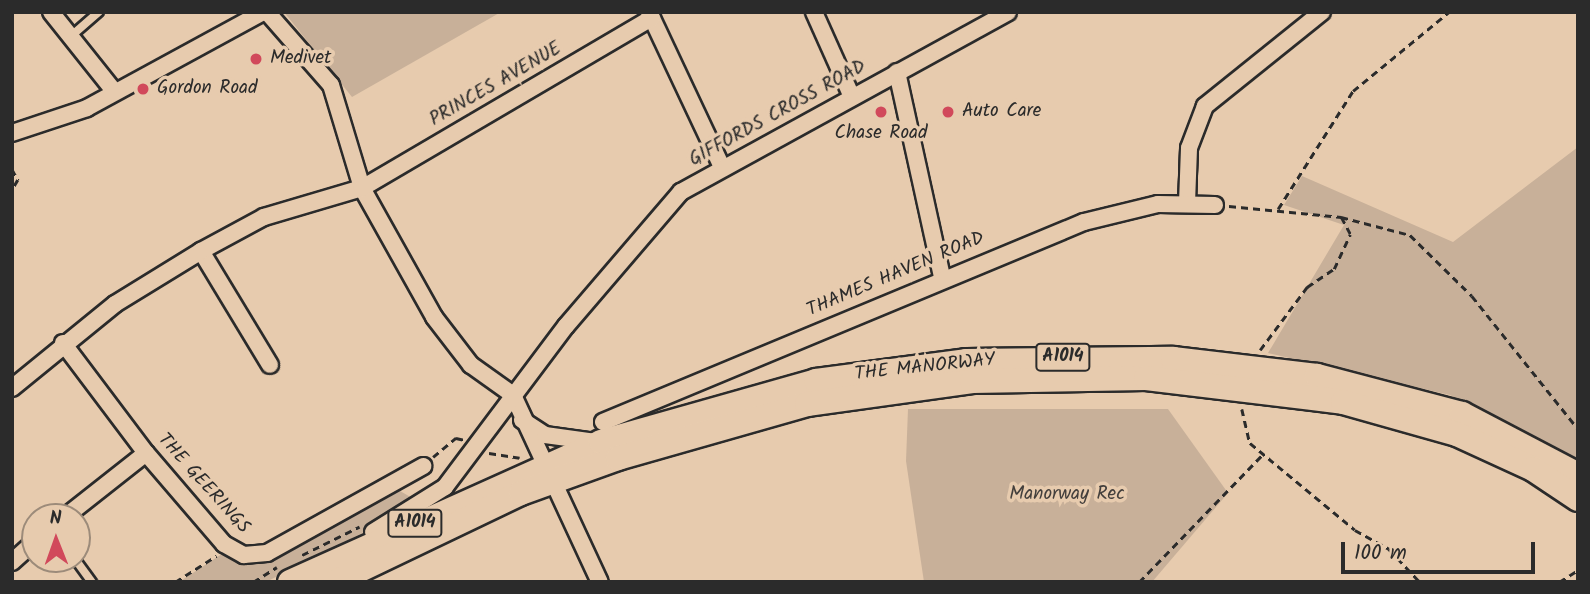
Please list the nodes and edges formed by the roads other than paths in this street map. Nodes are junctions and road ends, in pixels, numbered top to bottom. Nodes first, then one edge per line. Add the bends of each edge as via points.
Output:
1 (51, 12) edge
2 (99, 12) edge
3 (265, 12) edge
4 (814, 12) edge
5 (1009, 12) edge
6 (1322, 12) edge
7 (650, 15) edge
8 (71, 37) junction
9 (897, 72) junction
10 (114, 91) junction
11 (852, 97) junction
12 (12, 133) edge
13 (721, 165) junction
14 (362, 188) junction
15 (1187, 203) junction
16 (1216, 205) road end
17 (201, 251) junction
18 (942, 276) junction
19 (63, 343) junction
20 (270, 365) dead end
21 (13, 385) edge
22 (513, 395) junction
23 (520, 418) junction
24 (494, 422) junction
25 (602, 432) junction
26 (146, 453) junction
27 (423, 466) road end
28 (547, 474) junction
29 (1578, 475) edge
30 (1578, 499) edge
31 (83, 503) edge
32 (281, 582) edge
33 (290, 582) edge
34 (335, 582) edge
35 (600, 582) edge

1 - 8 street
2 - 8 lane
3 - 10 street
3 - 14 street via 331,85
4 - 11 street
5 - 9 street, GIFFORDS CROSS ROAD
6 - 15 street via 1205,106 1189,148
7 - 13 street
7 - 14 street, PRINCES AVENUE
8 - 10 street
9 - 11 street, GIFFORDS CROSS ROAD
9 - 18 street
10 - 12 street via 87,108
11 - 13 street, GIFFORDS CROSS ROAD
13 - 22 street, GIFFORDS CROSS ROAD via 658,212
14 - 17 street, PRINCES AVENUE via 264,217
14 - 22 street via 449,339 471,365
15 - 16 street, THAMES HAVEN ROAD
15 - 18 street, THAMES HAVEN ROAD via 1135,207 1084,222
17 - 19 street, PRINCES AVENUE
17 - 20 street
18 - 25 street, THAMES HAVEN ROAD
19 - 21 street, PRINCES AVENUE
19 - 26 street, THE GEERINGS
22 - 23 street
22 - 24 street, GIFFORDS CROSS ROAD
23 - 24 street via 509,414
23 - 25 street via 551,436
23 - 28 street
24 - 32 street, GIFFORDS CROSS ROAD via 431,500
25 - 28 main road, THE MANORWAY / A1014
25 - 29 main road, THE MANORWAY / A1014 via 816,381 920,366 1103,357 1257,367 1425,401 1513,436
26 - 27 street, THE GEERINGS via 224,544 255,556
26 - 31 street
28 - 30 main road, THE MANORWAY / A1014 via 712,429 890,390 1082,377 1236,386 1427,423 1533,469
28 - 33 main road, THE MANORWAY / A1014
28 - 34 main road, THE MANORWAY / A1014
28 - 35 street

